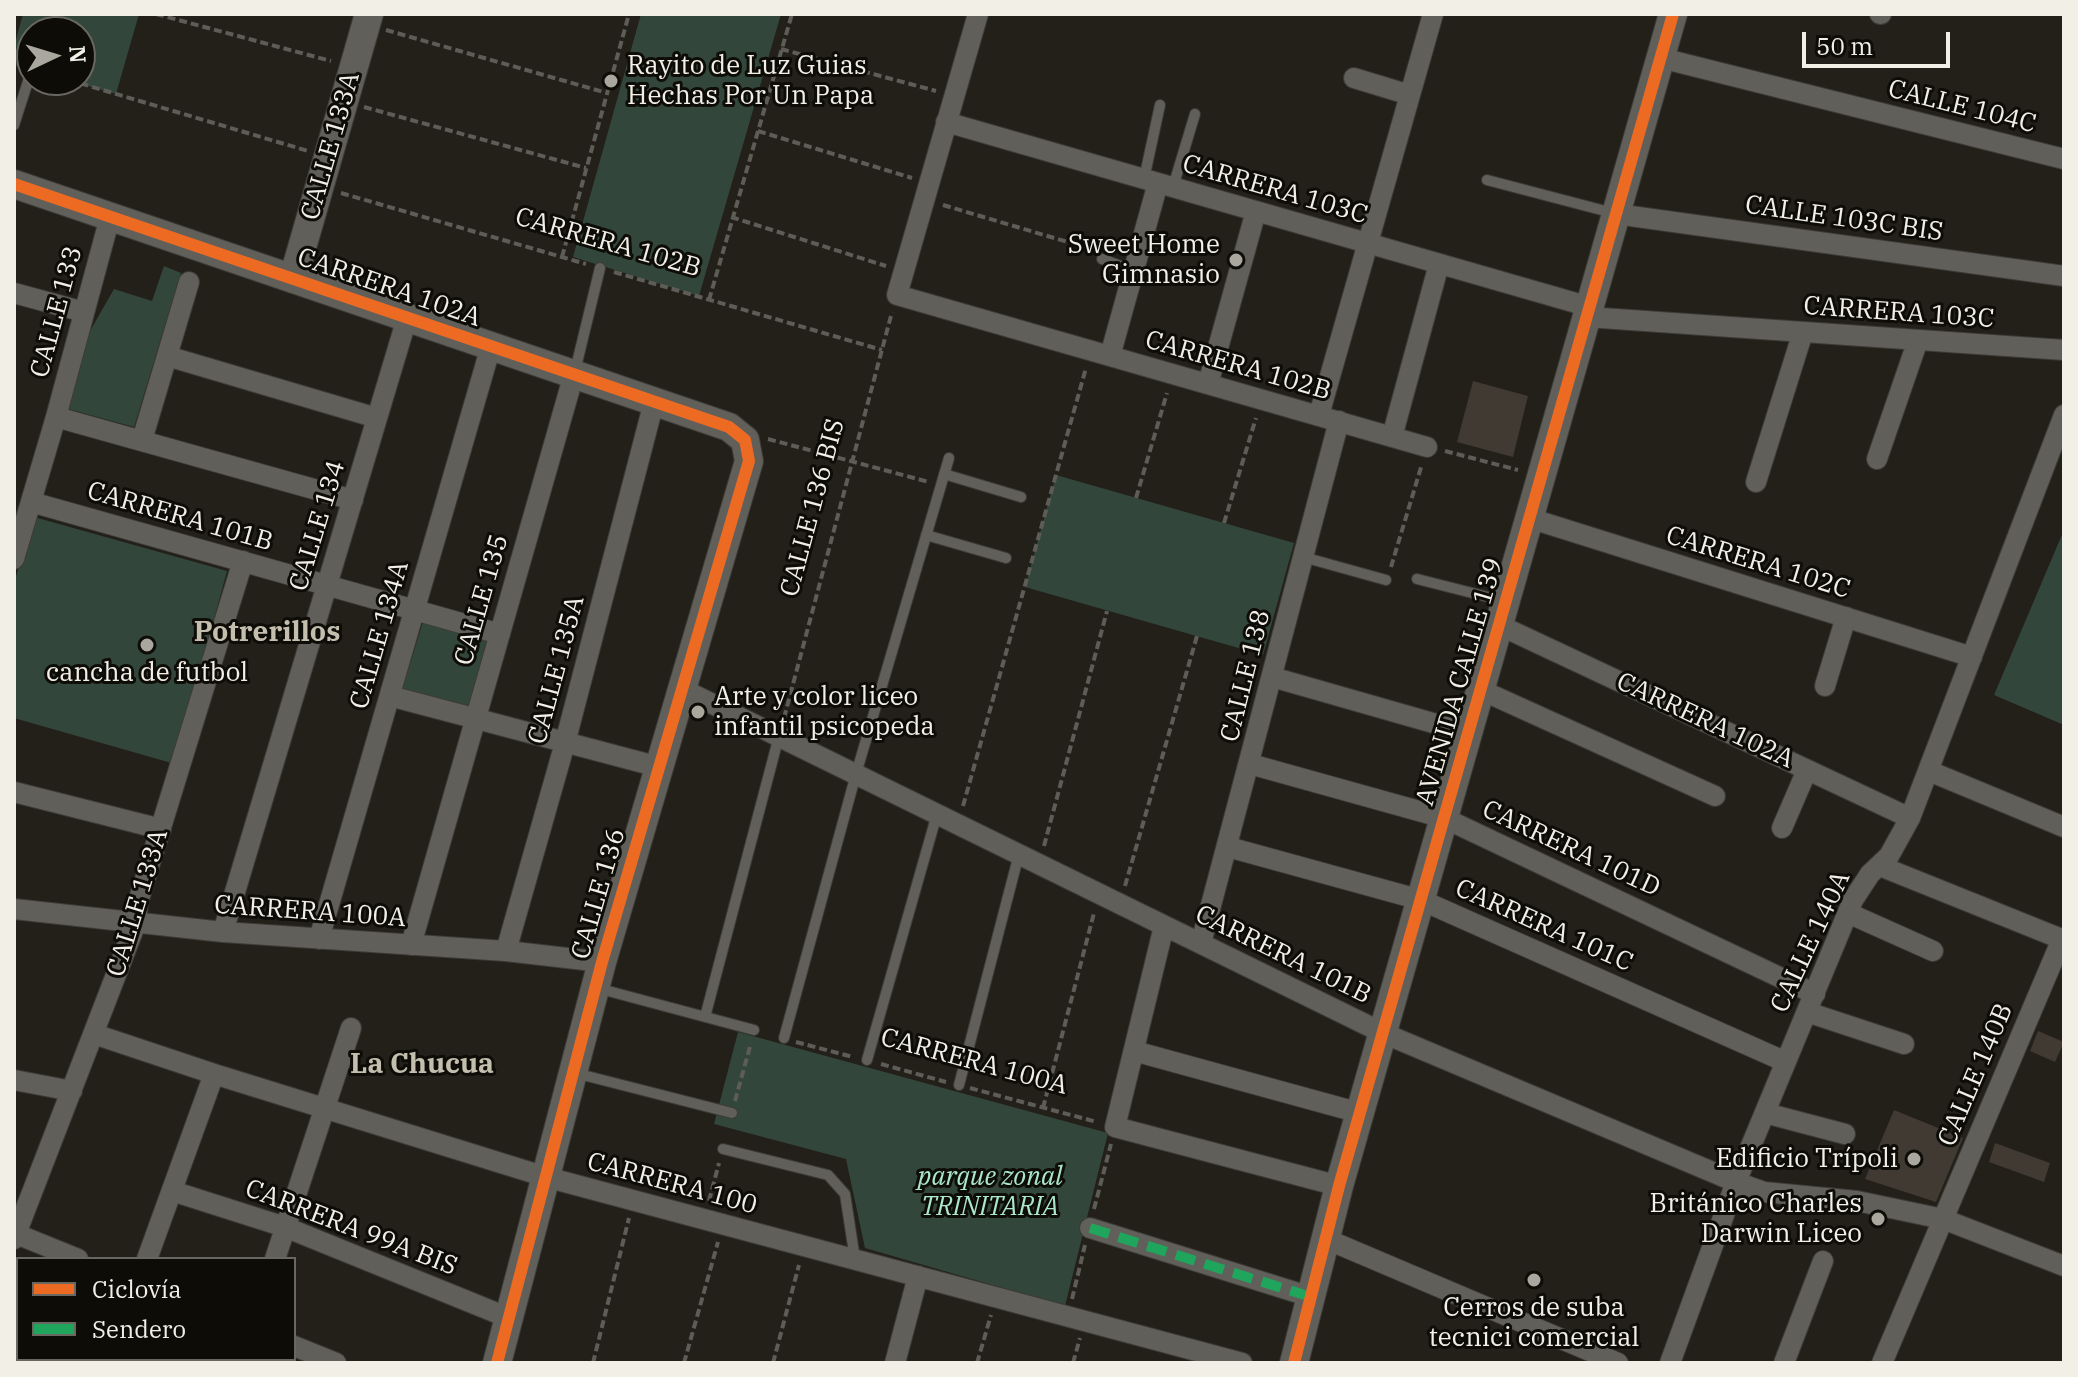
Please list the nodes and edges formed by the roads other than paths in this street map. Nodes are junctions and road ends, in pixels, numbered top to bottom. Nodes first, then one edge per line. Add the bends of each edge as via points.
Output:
1 (978, 14) edge
2 (1433, 14) edge
3 (1673, 14) edge
4 (368, 19) edge
5 (1661, 58) junction
6 (1354, 78) dead end
7 (1410, 95) junction
8 (23, 96) edge
9 (1160, 105) dead end
10 (1195, 114) dead end
11 (946, 122) junction
12 (14, 125) edge
13 (2064, 159) edge
14 (1487, 180) dead end
15 (1158, 183) junction
16 (14, 184) edge
17 (1256, 211) junction
18 (1616, 214) junction
19 (110, 217) junction
20 (1368, 243) junction
21 (1102, 259) dead end
22 (1439, 264) junction
23 (600, 268) road end
24 (1134, 271) junction
25 (2064, 276) edge
26 (293, 279) junction
27 (189, 282) dead end
28 (14, 293) edge
29 (84, 312) junction
30 (1588, 312) junction
31 (407, 318) junction
32 (1803, 332) junction
33 (1918, 340) junction
34 (491, 346) junction
35 (2064, 350) edge
36 (1100, 353) junction
37 (167, 356) junction
38 (574, 374) junction
39 (1208, 384) junction
40 (654, 402) junction
41 (1319, 415) junction
42 (56, 417) junction
43 (377, 418) junction
44 (1339, 421) junction
45 (2063, 422) edge
46 (1392, 437) junction
47 (142, 440) junction
48 (745, 440) joint
49 (1427, 447) road end
50 (949, 458) dead end
51 (1877, 459) dead end
52 (943, 480) junction
53 (1756, 482) dead end
54 (1021, 497) dead end
55 (353, 500) junction
56 (31, 502) junction
57 (1529, 518) junction
58 (926, 535) junction
59 (1303, 557) junction
60 (1006, 558) dead end
61 (14, 559) edge
62 (243, 561) junction
63 (1417, 579) dead end
64 (1386, 580) road end
65 (327, 585) junction
66 (415, 610) junction
67 (1502, 613) junction
68 (1846, 617) junction
69 (500, 634) junction
70 (1972, 657) junction
71 (1272, 677) junction
72 (1825, 686) dead end
73 (682, 689) junction
74 (1481, 690) junction
75 (390, 696) junction
76 (476, 719) junction
77 (1468, 733) junction
78 (779, 736) junction
79 (565, 743) junction
80 (1250, 764) junction
81 (659, 767) junction
82 (1807, 770) junction
83 (1929, 771) junction
84 (856, 774) junction
85 (14, 792) edge
86 (1715, 796) dead end
87 (937, 814) junction
88 (1444, 818) junction
89 (1910, 818) junction
90 (2064, 827) edge
91 (1782, 828) dead end
92 (161, 829) junction
93 (1228, 847) junction
94 (1019, 854) junction
95 (1880, 866) junction
96 (1421, 900) junction
97 (14, 909) edge
98 (1848, 913) junction
99 (136, 923) junction
100 (1164, 926) junction
101 (223, 932) junction
102 (319, 939) junction
103 (2063, 940) edge
104 (1201, 943) junction
105 (411, 945) junction
106 (506, 951) junction
107 (1933, 951) dead end
108 (599, 975) junction
109 (1811, 1003) junction
110 (705, 1017) junction
111 (351, 1028) dead end
112 (754, 1030) dead end
113 (1383, 1033) junction
114 (94, 1034) junction
115 (784, 1038) road end
116 (1904, 1044) dead end
117 (1134, 1051) junction
118 (867, 1060) road end
119 (1786, 1062) junction
120 (573, 1072) junction
121 (214, 1074) junction
122 (14, 1080) edge
123 (959, 1085) road end
124 (72, 1091) junction
125 (325, 1108) junction
126 (732, 1113) dead end
127 (1360, 1113) junction
128 (1765, 1113) junction
129 (1845, 1134) dead end
130 (723, 1149) dead end
131 (546, 1177) junction
132 (1736, 1182) junction
133 (1339, 1186) junction
134 (172, 1191) junction
135 (1943, 1219) junction
136 (285, 1227) junction
137 (1090, 1228) dead end
138 (15, 1235) edge
139 (1326, 1239) junction
140 (73, 1257) edge
141 (148, 1257) edge
142 (276, 1257) edge
143 (855, 1259) junction
144 (1823, 1261) dead end
145 (2064, 1266) edge
146 (918, 1276) junction
147 (1311, 1297) junction
148 (509, 1318) junction
149 (296, 1347) edge
150 (336, 1363) edge
151 (497, 1363) edge
152 (895, 1363) edge
153 (1242, 1363) edge
154 (1294, 1363) edge
155 (1618, 1363) edge
156 (1670, 1363) edge
157 (1784, 1363) edge
158 (1882, 1363) edge

1 - 11 street
2 - 7 street
3 - 5 street, AVENIDA CALLE 139
4 - 26 street, CALLE 133A
5 - 13 street, CALLE 104C
5 - 18 street, AVENIDA CALLE 139
6 - 7 street
7 - 20 street
8 - 12 lane
9 - 15 lane
10 - 15 lane
11 - 15 street, CARRERA 103C
11 - 36 street, CARRERA 102B via 897,295
14 - 18 lane
15 - 17 street, CARRERA 103C
15 - 24 street
16 - 19 street, CARRERA 102A
17 - 20 street, CARRERA 103C
17 - 39 street
18 - 25 street, CALLE 103C BIS
18 - 30 street, AVENIDA CALLE 139
19 - 26 street, CARRERA 102A
19 - 29 street, CALLE 133
20 - 22 street, CARRERA 103C
20 - 41 street
21 - 24 lane
22 - 30 street, CARRERA 103C
22 - 46 street
23 - 38 lane, CALLE 135
24 - 36 street
26 - 31 street, CARRERA 102A
27 - 37 street
28 - 29 street
29 - 42 street, CALLE 133
30 - 32 street, CARRERA 103C
30 - 57 street, AVENIDA CALLE 139
31 - 34 street, CARRERA 102A
31 - 43 street, CALLE 134
32 - 33 street, CARRERA 103C
32 - 53 street
33 - 35 street, CARRERA 103C
33 - 51 street
34 - 38 street, CARRERA 102A
34 - 66 street, CALLE 134A
36 - 39 street, CARRERA 102B
37 - 43 street
37 - 47 street
38 - 40 street, CARRERA 102A
38 - 69 street, CALLE 135
39 - 41 street, CARRERA 102B
40 - 48 street, CARRERA 102A via 729,427
40 - 79 street, CALLE 135A
41 - 44 street, CARRERA 102B
42 - 47 street
42 - 56 street, CALLE 133
43 - 55 street, CALLE 134
44 - 46 street, CARRERA 102B
44 - 59 street, CALLE 138
45 - 70 street, CALLE 140A
46 - 49 street, CARRERA 102B
47 - 55 street
48 - 73 street, CALLE 136 via 749,461
50 - 52 lane
52 - 54 lane
52 - 58 lane
55 - 65 street, CALLE 134
56 - 61 street, CALLE 133
56 - 62 street, CARRERA 101B
57 - 67 street, AVENIDA CALLE 139
57 - 68 street, CARRERA 102C
58 - 60 lane
58 - 84 lane
59 - 64 lane
59 - 71 street, CALLE 138
62 - 65 street, CARRERA 101B
62 - 92 street, CALLE 133A
63 - 67 lane
65 - 66 street, CARRERA 101B
65 - 101 street, CALLE 134
66 - 69 street, CARRERA 101B
66 - 75 street, CALLE 134A
67 - 74 street, AVENIDA CALLE 139
67 - 82 street, CARRERA 102A
68 - 70 street, CARRERA 102C
68 - 72 street
69 - 76 street, CALLE 135
70 - 83 street, CALLE 140A
71 - 77 street
71 - 80 street, CALLE 138
73 - 78 street, CARRERA 101B
73 - 81 street, CALLE 136
74 - 77 street, AVENIDA CALLE 139
74 - 86 street
75 - 76 street
75 - 102 street, CALLE 134A
76 - 79 street
76 - 105 street, CALLE 135
77 - 88 street, AVENIDA CALLE 139
78 - 84 street, CARRERA 101B
78 - 110 lane
79 - 81 street
79 - 106 street, CALLE 135A
80 - 88 street, CARRERA 101D
80 - 93 street, CALLE 138
81 - 108 street, CALLE 136
82 - 89 street, CARRERA 102A
82 - 91 street
83 - 89 street, CALLE 140A
83 - 90 street
84 - 87 street, CARRERA 101B
84 - 115 lane
85 - 92 street
87 - 94 street, CARRERA 101B
87 - 118 lane
88 - 96 street, AVENIDA CALLE 139
88 - 109 street, CARRERA 101D
89 - 95 street, CALLE 140A
92 - 99 street, CALLE 133A
93 - 96 street, CARRERA 101C
93 - 104 street, CALLE 138
94 - 100 street, CARRERA 101B
94 - 123 lane
95 - 98 street, CALLE 140A via 1861,886
95 - 103 street
96 - 113 street, AVENIDA CALLE 139
96 - 119 street, CARRERA 101C
97 - 99 street, CARRERA 100A
98 - 107 street
98 - 109 street, CALLE 140A
99 - 101 street, CARRERA 100A
99 - 114 street, CALLE 133A
100 - 104 street, CARRERA 101B
100 - 117 street
101 - 102 street, CARRERA 100A
102 - 105 street, CARRERA 100A
103 - 135 street, CALLE 140B
104 - 113 street, CARRERA 101B
105 - 106 street, CARRERA 100A
106 - 108 street, CARRERA 100A
108 - 110 lane, CARRERA 100A
108 - 120 street, CALLE 136
109 - 116 street, CARRERA 101D
109 - 119 street, CALLE 140A
110 - 112 lane, CARRERA 100A
111 - 125 street
113 - 127 street, AVENIDA CALLE 139
113 - 132 street, CARRERA 101B
114 - 121 street, CARRERA 100
114 - 124 street, CALLE 133A
117 - 127 street
117 - 133 street via 1115,1127
119 - 128 street, CALLE 140A
120 - 126 lane
120 - 131 street, CALLE 136
121 - 125 street, CARRERA 100
121 - 134 street
122 - 124 street
124 - 138 street, CALLE 133A
125 - 131 street, CARRERA 100
125 - 136 street
127 - 133 street, AVENIDA CALLE 139
128 - 129 street
128 - 132 street, CALLE 140A
130 - 143 lane via 828,1175 845,1194
131 - 143 street, CARRERA 100
131 - 148 street, CALLE 136
132 - 135 street, CARRERA 101B via 1764,1192 1857,1201
132 - 156 street, CALLE 140A
133 - 139 street, AVENIDA CALLE 139
134 - 136 street, CARRERA 99A BIS
134 - 141 street
135 - 145 street, CARRERA 101B
135 - 158 street, CALLE 140B
136 - 142 street
136 - 148 street, CARRERA 99A BIS
137 - 147 street
138 - 140 street
139 - 147 street, AVENIDA CALLE 139
139 - 155 street
143 - 146 street, CARRERA 100
144 - 157 street
146 - 152 street
146 - 153 street, CARRERA 100
147 - 154 street, AVENIDA CALLE 139
148 - 151 street, CALLE 136
149 - 150 street

